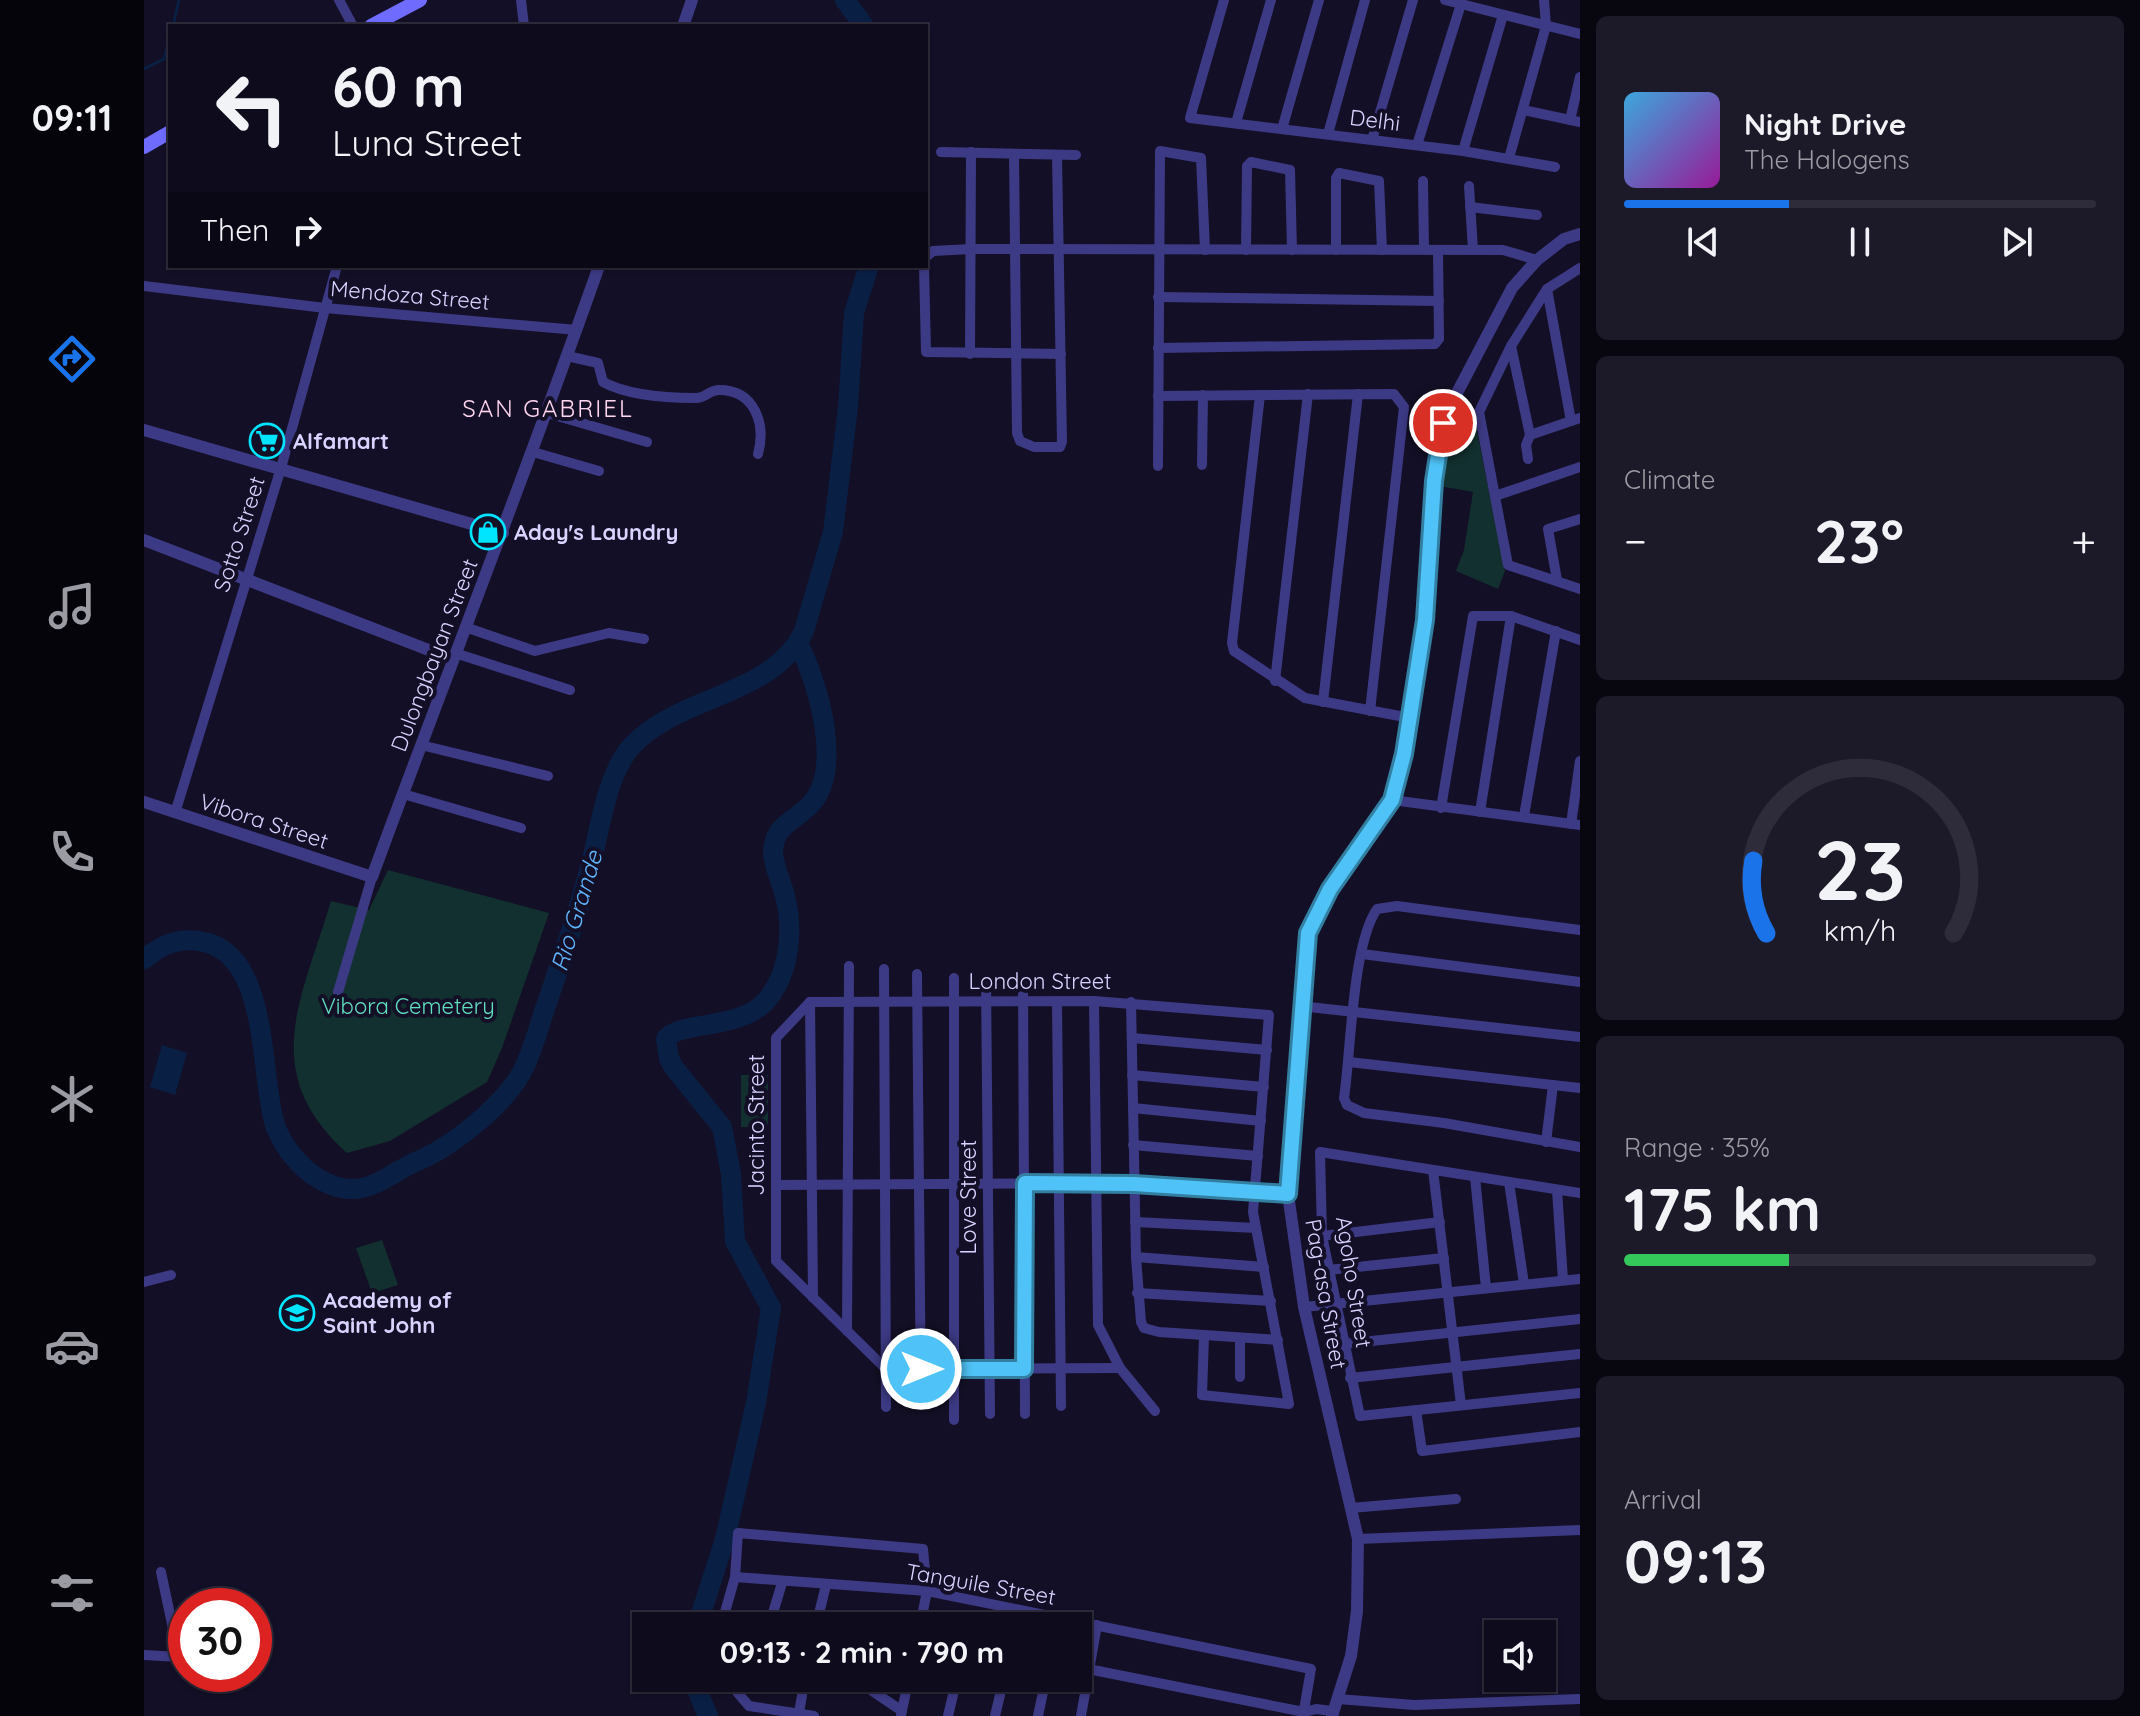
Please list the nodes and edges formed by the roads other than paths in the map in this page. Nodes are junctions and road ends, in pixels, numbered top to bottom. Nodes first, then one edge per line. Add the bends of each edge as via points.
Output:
1 (339, 0) edge
2 (420, 0) edge
3 (521, 0) edge
4 (692, 0) edge
5 (1224, 0) edge
6 (1271, 0) edge
7 (1319, 0) edge
8 (1365, 0) edge
9 (1413, 0) edge
10 (1445, 0) edge
11 (1544, 0) edge
12 (1461, 4) junction
13 (1503, 15) junction
14 (391, 21) edge
15 (352, 24) edge
16 (524, 24) edge
17 (684, 24) edge
18 (1546, 26) junction
19 (1580, 34) edge
20 (1580, 77) edge
21 (1523, 110) junction
22 (1575, 121) edge
23 (1236, 123) junction
24 (1282, 129) junction
25 (168, 133) edge
26 (1328, 134) junction
27 (1372, 140) junction
28 (1417, 145) junction
29 (144, 147) edge
30 (1463, 151) junction
31 (941, 152) dead end
32 (971, 152) junction
33 (1014, 154) junction
34 (1057, 155) junction
35 (1076, 155) dead end
36 (1509, 158) junction
37 (1555, 167) dead end
38 (1423, 181) dead end
39 (1469, 186) dead end
40 (1470, 207) junction
41 (1537, 215) dead end
42 (1580, 234) edge
43 (971, 249) junction
44 (1015, 250) junction
45 (1059, 250) junction
46 (1158, 250) junction
47 (1205, 250) junction
48 (1246, 250) junction
49 (1292, 250) junction
50 (1336, 250) junction
51 (1382, 250) junction
52 (1424, 250) junction
53 (1438, 250) junction
54 (1473, 250) junction
55 (928, 255) edge
56 (1537, 260) junction
57 (336, 268) edge
58 (598, 268) edge
59 (924, 268) edge
60 (1580, 268) edge
61 (144, 286) edge
62 (1547, 289) junction
63 (1158, 297) junction
64 (1439, 301) junction
65 (325, 308) junction
66 (577, 330) junction
67 (1511, 346) junction
68 (1158, 348) junction
69 (970, 354) junction
70 (1061, 354) junction
71 (1016, 355) junction
72 (567, 356) junction
73 (1308, 394) junction
74 (1358, 394) junction
75 (1203, 395) junction
76 (1260, 395) junction
77 (1158, 396) junction
78 (547, 413) junction
79 (1575, 419) edge
80 (144, 430) edge
81 (1530, 435) junction
82 (647, 442) dead end
83 (533, 452) junction
84 (758, 454) dead end
85 (1528, 459) dead end
86 (1202, 465) dead end
87 (1158, 466) dead end
88 (1580, 467) edge
89 (281, 468) junction
90 (599, 471) dead end
91 (1495, 496) junction
92 (1580, 519) edge
93 (503, 533) junction
94 (144, 540) edge
95 (244, 580) junction
96 (1557, 580) junction
97 (1580, 589) edge
98 (1511, 616) junction
99 (465, 627) junction
100 (1556, 631) junction
101 (644, 639) dead end
102 (1580, 640) edge
103 (453, 656) junction
104 (1275, 681) junction
105 (570, 690) dead end
106 (1323, 702) junction
107 (1370, 711) junction
108 (1410, 718) junction
109 (421, 745) junction
110 (1580, 761) edge
111 (548, 776) dead end
112 (403, 794) junction
113 (1392, 800) junction
114 (144, 802) edge
115 (1441, 808) junction
116 (1480, 812) junction
117 (175, 813) junction
118 (1524, 816) junction
119 (1575, 824) edge
120 (521, 828) dead end
121 (372, 877) junction
122 (1580, 930) edge
123 (1362, 954) junction
124 (849, 966) dead end
125 (884, 969) dead end
126 (917, 974) dead end
127 (954, 978) dead end
128 (986, 980) dead end
129 (1023, 980) dead end
130 (1580, 982) edge
131 (338, 992) dead end
132 (884, 1001) junction
133 (919, 1001) junction
134 (954, 1001) junction
135 (986, 1001) junction
136 (1023, 1001) junction
137 (1057, 1001) junction
138 (1094, 1001) junction
139 (810, 1002) junction
140 (849, 1002) junction
141 (1131, 1002) junction
142 (1300, 1006) junction
143 (1354, 1010) junction
144 (1580, 1037) edge
145 (1132, 1038) junction
146 (1267, 1050) junction
147 (1349, 1062) junction
148 (1132, 1075) junction
149 (1553, 1085) junction
150 (1264, 1087) junction
151 (1580, 1088) edge
152 (1133, 1108) junction
153 (1261, 1121) junction
154 (1546, 1142) junction
155 (1133, 1145) junction
156 (1580, 1147) edge
157 (1258, 1156) junction
158 (1433, 1170) junction
159 (1475, 1177) junction
160 (1509, 1182) junction
161 (884, 1183) junction
162 (920, 1183) junction
163 (954, 1183) junction
164 (988, 1183) junction
165 (1025, 1183) junction
166 (1059, 1183) junction
167 (1097, 1183) junction
168 (813, 1184) junction
169 (847, 1184) junction
170 (1134, 1184) junction
171 (777, 1185) junction
172 (1557, 1190) junction
173 (1255, 1192) junction
174 (1580, 1193) edge
175 (1288, 1194) junction
176 (1135, 1222) junction
177 (1440, 1222) junction
178 (1256, 1228) junction
179 (1322, 1236) junction
180 (1136, 1257) junction
181 (1444, 1258) junction
182 (1264, 1267) junction
183 (1328, 1270) junction
184 (171, 1275) dead end
185 (1580, 1279) edge
186 (1563, 1280) junction
187 (144, 1282) edge
188 (1524, 1284) junction
189 (1486, 1288) junction
190 (1448, 1292) junction
191 (1137, 1293) junction
192 (813, 1298) junction
193 (1271, 1301) junction
194 (1334, 1303) junction
195 (1304, 1307) junction
196 (1580, 1319) edge
197 (847, 1331) junction
198 (1451, 1333) junction
199 (1204, 1336) junction
200 (1240, 1338) junction
201 (1278, 1340) junction
202 (1343, 1344) junction
203 (1580, 1354) edge
204 (1457, 1367) junction
205 (1120, 1368) junction
206 (886, 1369) junction
207 (921, 1369) junction
208 (954, 1369) junction
209 (990, 1369) junction
210 (1024, 1369) junction
211 (1060, 1369) junction
212 (1240, 1377) dead end
213 (1350, 1378) junction
214 (1580, 1393) edge
215 (921, 1405) dead end
216 (1461, 1405) junction
217 (1061, 1406) dead end
218 (886, 1407) dead end
219 (1416, 1410) junction
220 (1155, 1411) dead end
221 (990, 1414) dead end
222 (1025, 1414) dead end
223 (954, 1420) dead end
224 (1580, 1432) edge
225 (1456, 1499) dead end
226 (1351, 1508) junction
227 (1580, 1530) edge
228 (1358, 1539) junction
229 (161, 1572) dead end
230 (735, 1577) junction
231 (782, 1583) junction
232 (826, 1585) junction
233 (927, 1591) junction
234 (725, 1612) edge
235 (773, 1612) edge
236 (819, 1612) edge
237 (923, 1612) edge
238 (1097, 1625) junction
239 (1092, 1640) edge
240 (144, 1655) edge
241 (1092, 1670) edge
242 (737, 1692) edge
243 (803, 1692) edge
244 (873, 1692) edge
245 (906, 1692) edge
246 (954, 1692) edge
247 (1001, 1692) edge
248 (1043, 1692) edge
249 (1082, 1692) edge
250 (1580, 1699) edge
251 (1334, 1709) edge
252 (799, 1713) junction
253 (901, 1714) edge
254 (1081, 1715) edge
255 (1305, 1715) edge
256 (814, 1716) edge
257 (948, 1716) edge
258 (995, 1716) edge
259 (1038, 1716) edge
260 (1093, 1716) edge

1 - 15 street
2 - 14 main road
3 - 16 street
4 - 17 street
5 - 23 street, Delhi via 1190,118
6 - 23 street
7 - 24 street
8 - 26 street
9 - 27 street
10 - 12 street
11 - 18 street
12 - 13 street
12 - 28 street
13 - 18 street
13 - 30 street
18 - 19 street
18 - 21 street
20 - 22 street
21 - 22 street
21 - 36 street
23 - 24 street, Delhi
24 - 26 street, Delhi
25 - 29 main road
26 - 27 street, Delhi
27 - 28 street, Delhi
28 - 30 street, Delhi
30 - 36 street, Delhi
31 - 32 street
32 - 33 street
32 - 43 street
33 - 34 street
33 - 44 street
34 - 35 street
34 - 45 street
36 - 37 street, Delhi
38 - 52 street
39 - 40 street
40 - 41 street
40 - 54 street
42 - 56 street, Pag-asa Street via 1564,239
43 - 44 street
43 - 55 street
43 - 69 street
44 - 45 street
44 - 71 street
45 - 46 street
45 - 70 street
46 - 47 street
46 - 47 street via 1160,151 1201,158
46 - 63 street
47 - 48 street
48 - 49 street
48 - 49 street via 1251,162 1290,170
49 - 50 street
50 - 51 street
50 - 51 street via 1339,173 1379,181
51 - 52 street
52 - 53 street
53 - 54 street
53 - 64 street
54 - 56 street via 1503,250
56 - 108 street, Pag-asa Street via 1512,288 1443,423 1425,620
57 - 65 street, Sotto Street
58 - 66 street, Dulongbayan Street
59 - 69 street via 924,350
60 - 62 street
61 - 65 street, Mendoza Street
62 - 67 street
62 - 79 street
63 - 64 street
63 - 68 street
64 - 68 street via 1435,344
65 - 66 street, Mendoza Street
65 - 89 street, Sotto Street
66 - 72 street, Dulongbayan Street
67 - 81 street
67 - 91 street via 1479,412
68 - 77 street
69 - 71 street
70 - 71 street
70 - 71 street via 1060,447 1020,441
72 - 78 street, Dulongbayan Street
72 - 84 street via 598,363 603,382 633,392 697,398 717,390 739,394 755,409 761,424
73 - 74 street
73 - 76 street
73 - 104 street
74 - 106 street
74 - 107 street via 1394,394 1404,407
75 - 76 street
75 - 77 street
75 - 86 street
76 - 104 street via 1232,643 1239,657
77 - 87 street
78 - 82 street
78 - 83 street, Dulongbayan Street
79 - 81 street
80 - 89 street
81 - 85 street
83 - 90 street
83 - 93 street, Dulongbayan Street
88 - 91 street
89 - 93 street
89 - 95 street, Sotto Street
91 - 96 street via 1508,565
92 - 96 street via 1548,529
93 - 99 street, Dulongbayan Street
94 - 95 street
95 - 103 street
95 - 117 street, Sotto Street
96 - 97 street
98 - 100 street
98 - 115 street via 1473,616
98 - 116 street
99 - 101 street via 535,651 609,633
99 - 103 street, Dulongbayan Street
100 - 102 street
100 - 118 street
103 - 105 street
103 - 109 street, Dulongbayan Street
104 - 106 street
106 - 107 street
107 - 108 street
108 - 113 street, Pag-asa Street
109 - 111 street
109 - 112 street, Dulongbayan Street
110 - 119 street
112 - 120 street
112 - 121 street, Dulongbayan Street
113 - 115 street
113 - 142 street, Pag-asa Street via 1330,889 1308,933
114 - 117 street, Vibora Street
115 - 116 street
116 - 118 street
117 - 121 street, Vibora Street
118 - 119 street
121 - 131 street
122 - 123 street via 1385,907 1370,919
123 - 130 street
123 - 143 street
124 - 140 street
125 - 132 street
126 - 133 street
127 - 134 street
128 - 135 street, Love Street
129 - 136 street
132 - 133 street, London Street
132 - 140 street, London Street
132 - 161 street
133 - 134 street, London Street
133 - 162 street
134 - 135 street, London Street
134 - 163 street
135 - 136 street, London Street
135 - 164 street, Love Street
136 - 137 street, London Street
136 - 165 street
137 - 138 street, London Street
137 - 166 street
138 - 141 street, London Street
138 - 167 street
139 - 140 street, London Street
139 - 168 street
139 - 171 street, Jacinto Street via 776,1038
140 - 169 street
141 - 145 street
141 - 146 street, London Street via 1269,1015
142 - 143 street
142 - 175 street, Pag-asa Street
143 - 144 street
143 - 147 street
145 - 146 street
145 - 148 street
146 - 150 street
147 - 149 street
147 - 154 street via 1344,1098 1354,1110
148 - 150 street
148 - 152 street
149 - 151 street
149 - 154 street
150 - 153 street
152 - 153 street
152 - 155 street
153 - 157 street
154 - 156 street
155 - 157 street
155 - 170 street
157 - 173 street
158 - 159 street
158 - 177 street
158 - 179 street, Agoho Street via 1320,1152
159 - 160 street
159 - 189 street
160 - 172 street
160 - 188 street
161 - 162 street
161 - 169 street
161 - 206 street
162 - 163 street
162 - 207 street
163 - 164 street
163 - 208 street
164 - 165 street
164 - 209 street, Love Street
165 - 166 street
165 - 210 street
166 - 167 street
166 - 211 street
167 - 170 street
167 - 205 street via 1098,1325
168 - 169 street
168 - 171 street
168 - 192 street
169 - 197 street
170 - 173 street
170 - 176 street
171 - 192 street, Jacinto Street via 776,1261
172 - 174 street
172 - 186 street
173 - 175 street
173 - 178 street
175 - 195 street, Pag-asa Street
176 - 178 street
176 - 180 street
177 - 179 street
177 - 181 street
178 - 182 street
179 - 183 street, Agoho Street
180 - 182 street
180 - 191 street
181 - 183 street
181 - 190 street
182 - 193 street
183 - 194 street, Agoho Street
184 - 187 street
185 - 186 street
186 - 188 street
188 - 189 street
189 - 190 street
190 - 194 street
190 - 198 street
191 - 193 street
191 - 199 street via 1144,1328
192 - 197 street
193 - 201 street
194 - 195 street
194 - 202 street, Agoho Street
195 - 226 street, Pag-asa Street
196 - 198 street
197 - 206 street
198 - 202 street
198 - 204 street
199 - 200 street
199 - 201 street via 1202,1395 1289,1404
200 - 201 street
200 - 212 street
202 - 213 street, Agoho Street
203 - 204 street
204 - 213 street
204 - 216 street
205 - 211 street
205 - 220 street
206 - 207 street
206 - 218 street
207 - 208 street
207 - 215 street
208 - 209 street
208 - 223 street
209 - 210 street
209 - 221 street, Love Street
210 - 211 street
210 - 222 street
211 - 217 street
213 - 219 street, Agoho Street via 1360,1416
214 - 216 street
216 - 219 street
219 - 224 street via 1422,1451
225 - 226 street
226 - 228 street, Pag-asa Street
227 - 228 street
228 - 251 street, Pag-asa Street via 1351,1656
229 - 240 street via 179,1657
230 - 231 street, Tanguile Street
230 - 233 street via 738,1533 923,1549
230 - 234 street
231 - 232 street, Tanguile Street
231 - 235 street
232 - 233 street, Tanguile Street
232 - 236 street
233 - 237 street
233 - 238 street, Tanguile Street
238 - 239 street
238 - 255 street, Tanguile Street via 1311,1669
241 - 255 street
242 - 252 street via 749,1706
243 - 252 street
244 - 253 street
245 - 253 street
246 - 257 street
247 - 258 street
248 - 259 street
249 - 254 street
250 - 251 street
251 - 255 street
252 - 256 street
254 - 260 street

